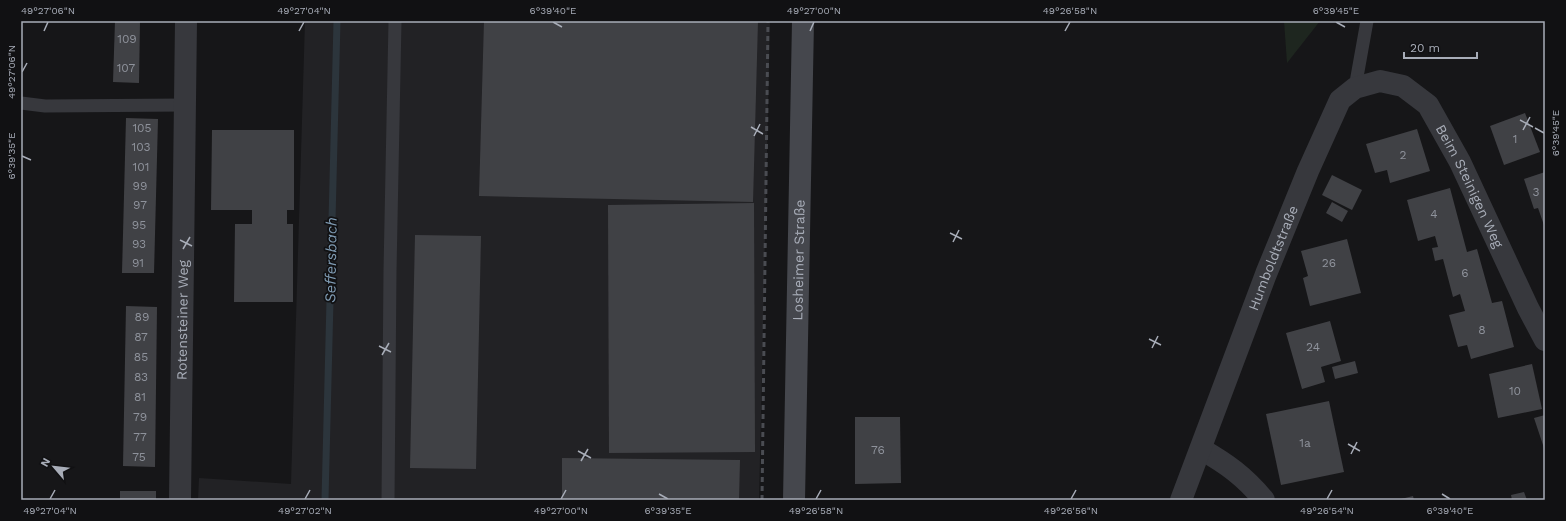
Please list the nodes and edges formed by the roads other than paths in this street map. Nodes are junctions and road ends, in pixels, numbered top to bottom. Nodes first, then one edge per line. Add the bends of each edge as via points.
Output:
1 (186, 21) edge
2 (395, 21) edge
3 (803, 21) edge
4 (1367, 21) edge
5 (1355, 88) junction
6 (21, 103) edge
7 (185, 105) junction
8 (1545, 340) edge
9 (1201, 449) junction
10 (180, 500) edge
11 (388, 500) edge
12 (794, 500) edge
13 (1181, 500) edge
14 (1264, 500) edge

1 - 7 street, Rotensteiner Weg
2 - 11 lane
3 - 12 main road, Losheimer Straße
4 - 5 lane
5 - 8 street, Beim Steinigen Weg via 1380,81 1396,84 1403,86 1428,105 1460,162
5 - 9 street, Humboldtstraße via 1340,100 1308,170
6 - 7 lane via 45,106
7 - 10 street, Rotensteiner Weg
9 - 13 street, Humboldtstraße
9 - 14 street via 1227,464

